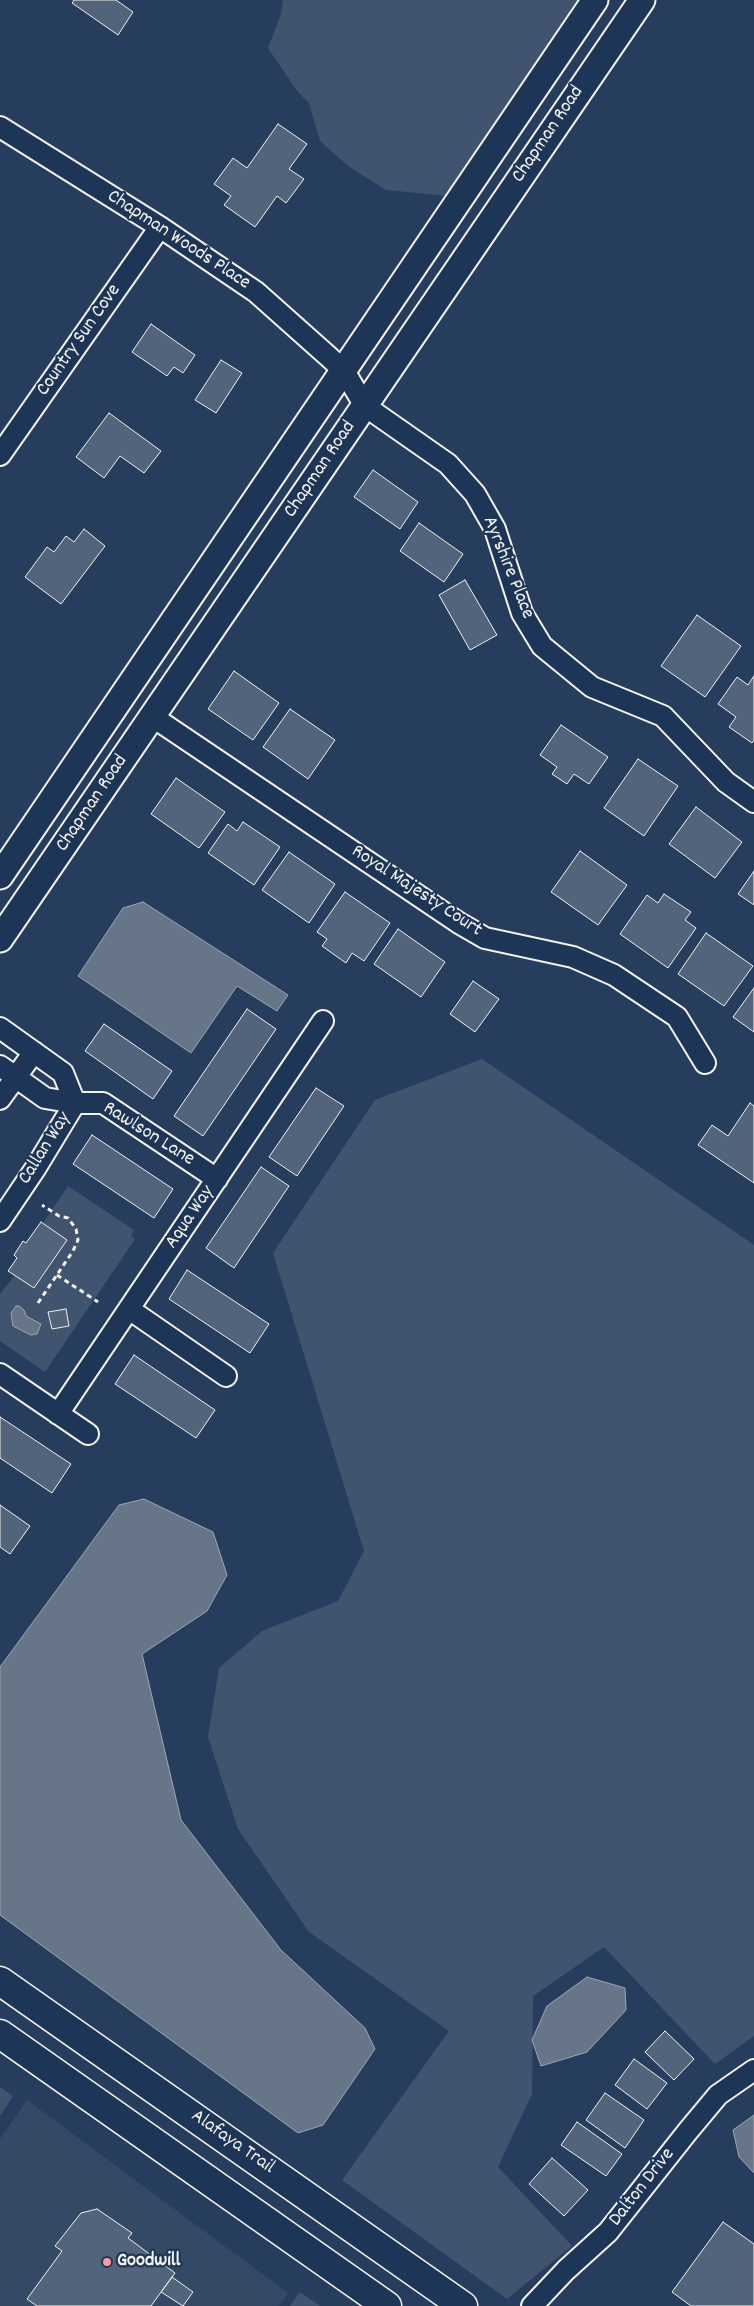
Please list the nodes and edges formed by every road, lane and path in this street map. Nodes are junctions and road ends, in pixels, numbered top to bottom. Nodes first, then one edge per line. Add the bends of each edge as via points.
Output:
1 (595, 0) edge
2 (642, 0) edge
3 (0, 126) edge
4 (160, 227) junction
5 (344, 371) junction
6 (365, 406) junction
7 (0, 455) edge
8 (152, 717) junction
9 (754, 802) edge
10 (0, 876) edge
11 (0, 939) edge
12 (323, 1021) dead end
13 (0, 1028) edge
14 (34, 1052) junction
15 (705, 1063) dead end
16 (0, 1066) edge
17 (17, 1077) junction
18 (0, 1099) edge
19 (75, 1103) junction
20 (217, 1179) junction
21 (42, 1205) dead end
22 (0, 1221) edge
23 (57, 1275) junction
24 (98, 1302) dead end
25 (38, 1303) dead end
26 (129, 1309) junction
27 (0, 1374) edge
28 (226, 1376) dead end
29 (58, 1414) junction
30 (88, 1434) dead end
31 (0, 1981) edge
32 (0, 2034) edge
33 (754, 2070) edge
34 (387, 2306) edge
35 (463, 2306) edge
36 (532, 2306) edge

1 - 5 street, Chapman Road
2 - 6 street, Chapman Road
3 - 4 street, Chapman Woods Place
4 - 5 street, Chapman Woods Place via 256,292
4 - 7 street, Country Sun Cove
5 - 6 street, Ayrshire Place
5 - 10 street, Chapman Road
6 - 8 street, Chapman Road
6 - 9 street, Ayrshire Place via 448,464 475,494 495,529 522,613 542,646 592,687 663,716 726,782
8 - 11 street, Chapman Road
8 - 15 street, Royal Majesty Court via 485,938 573,957 614,975 677,1017
12 - 20 street, Aqua Way
13 - 14 street, Rawlson Lane
14 - 17 street
14 - 19 street, Rawlson Lane via 63,1073
16 - 17 street, Rawlson Lane
17 - 18 street
17 - 19 street, Rawlson Lane via 45,1098
19 - 20 street, Rawlson Lane via 103,1104
19 - 22 street, Callan Way
20 - 26 street, Aqua Way
21 - 23 path via 68,1218 76,1229 78,1240
23 - 24 path
23 - 25 path
26 - 28 street
26 - 29 street, Aqua Way
27 - 29 street
29 - 30 street
31 - 35 main road, Alafaya Trail
32 - 34 main road
33 - 36 street, Dalton Drive via 718,2096 608,2232

